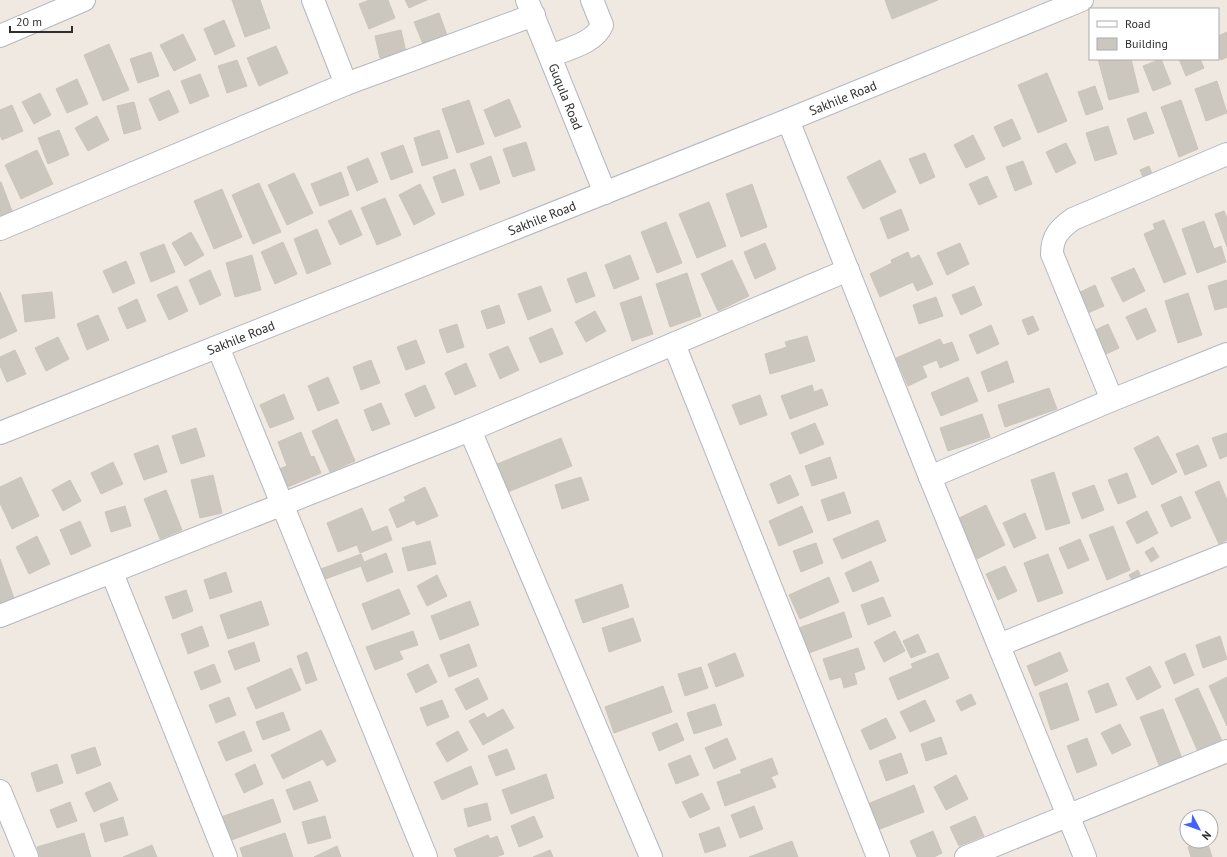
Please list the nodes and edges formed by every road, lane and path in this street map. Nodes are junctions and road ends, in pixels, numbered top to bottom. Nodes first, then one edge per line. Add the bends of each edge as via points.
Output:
1 (84, 0) edge
2 (313, 0) edge
3 (592, 0) edge
4 (1082, 0) edge
5 (530, 7) edge
6 (0, 36) edge
7 (550, 56) junction
8 (346, 84) junction
9 (788, 120) junction
10 (1227, 154) edge
11 (605, 193) junction
12 (0, 229) edge
13 (848, 270) junction
14 (674, 344) junction
15 (218, 348) junction
16 (1227, 354) edge
17 (1112, 400) junction
18 (470, 430) junction
19 (0, 433) edge
20 (930, 477) junction
21 (282, 504) junction
22 (1227, 554) edge
23 (112, 573) junction
24 (0, 616) edge
25 (999, 646) junction
26 (1227, 751) edge
27 (0, 791) edge
28 (1068, 816) junction
29 (26, 857) edge
30 (226, 857) edge
31 (426, 857) edge
32 (651, 857) edge
33 (878, 857) edge
34 (966, 857) edge
35 (1085, 857) edge

1 - 6 street
2 - 8 street
3 - 7 street via 602,25 599,32 592,38
4 - 9 street, Sakhile Road
5 - 7 street, Guqula Road
5 - 8 street
7 - 11 street, Guqula Road
8 - 12 street
9 - 11 street, Sakhile Road
9 - 13 street
10 - 17 street via 1073,219 1056,233 1052,242 1052,254
11 - 15 street, Sakhile Road
13 - 14 street
13 - 20 street
14 - 18 street
14 - 33 street
15 - 19 street, Sakhile Road
15 - 21 street
16 - 17 street
17 - 20 street
18 - 21 street
18 - 32 street
20 - 25 street
21 - 23 street
21 - 31 street
22 - 25 street
23 - 24 street
23 - 30 street
25 - 28 street
26 - 28 street
27 - 29 street
28 - 34 street
28 - 35 street

